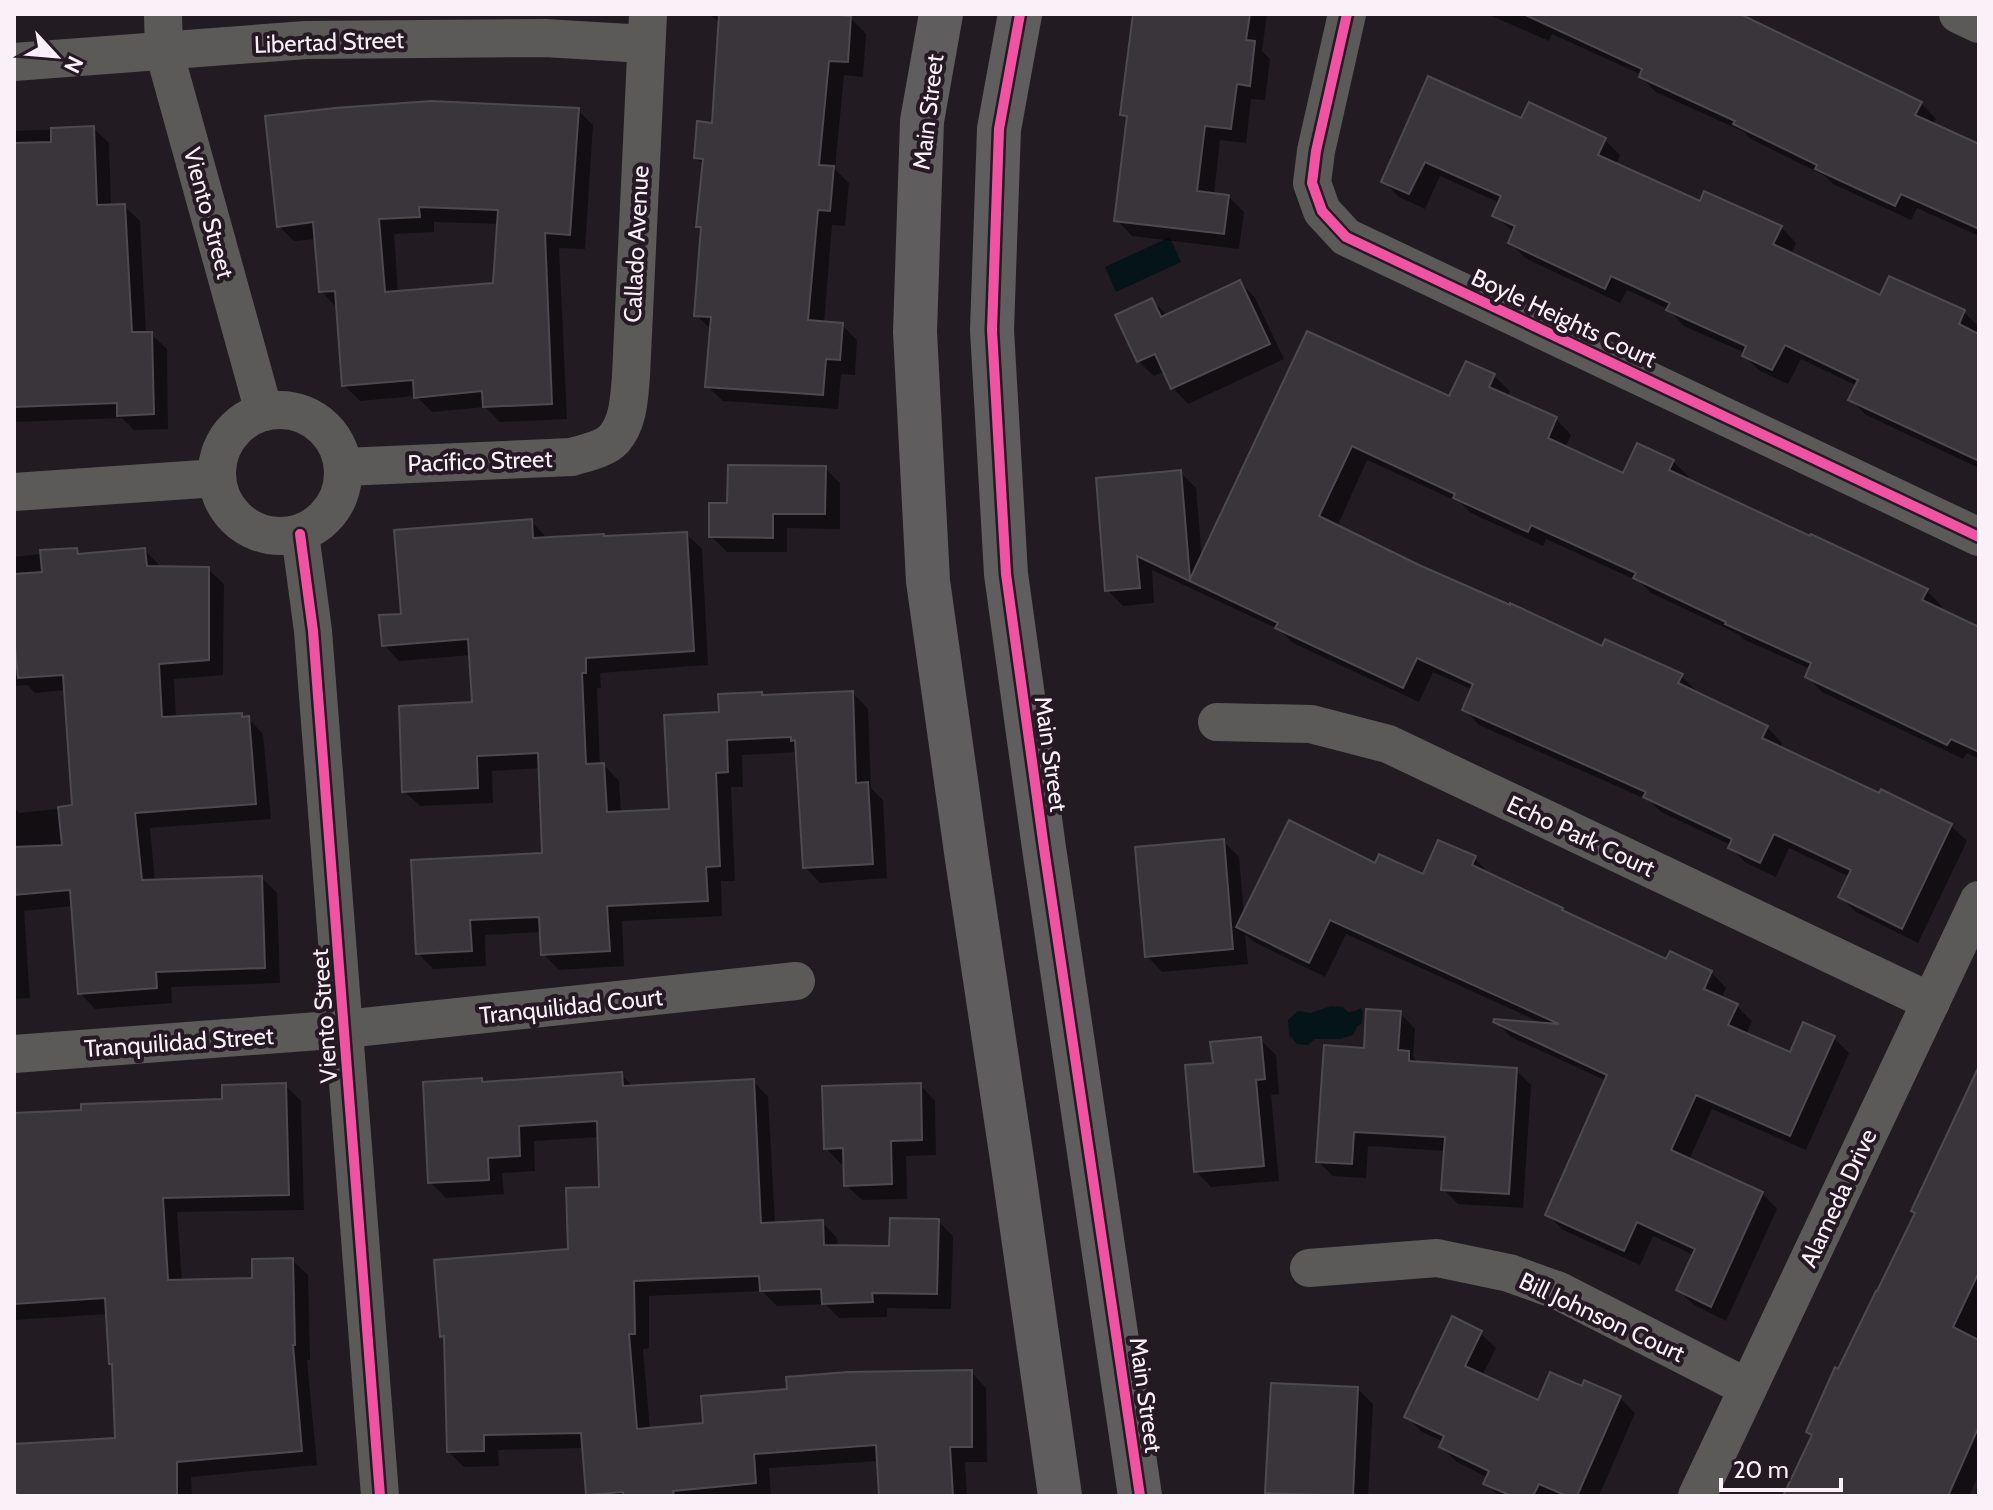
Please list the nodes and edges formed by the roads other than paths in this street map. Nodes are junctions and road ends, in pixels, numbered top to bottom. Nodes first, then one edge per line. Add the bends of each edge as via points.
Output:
1 (941, 14) edge
2 (1020, 14) edge
3 (1347, 14) edge
4 (1958, 14) edge
5 (1979, 24) edge
6 (646, 29) edge
7 (164, 32) edge
8 (14, 62) edge
9 (264, 412) junction
10 (613, 440) joint
11 (344, 467) junction
12 (217, 478) junction
13 (14, 492) edge
14 (300, 534) junction
15 (1979, 537) edge
16 (1217, 722) dead end
17 (1979, 900) edge
18 (796, 981) dead end
19 (1931, 1002) junction
20 (345, 1029) junction
21 (14, 1054) edge
22 (1309, 1268) dead end
23 (1748, 1388) junction
24 (380, 1496) edge
25 (1060, 1496) edge
26 (1140, 1496) edge
27 (1697, 1496) edge

1 - 25 street, Main Street via 922,121 915,332 928,581
2 - 26 street, Main Street via 999,129 992,330 1006,574
3 - 15 street, Boyle Heights Court via 1312,183 1322,211 1346,237
4 - 5 street
6 - 7 street, Libertad Street via 545,38 306,40
6 - 10 street, Callado Avenue via 631,376 628,413
7 - 8 street, Libertad Street
7 - 9 street, Viento Street
9 - 11 street via 307,415 338,446
9 - 12 street via 228,436 218,456
10 - 11 street, Pacífico Street via 572,457
11 - 14 street via 338,501 316,526
12 - 13 street
12 - 14 street via 221,497 244,527 281,538
14 - 20 street, Viento Street via 313,631
16 - 19 street, Echo Park Court via 1311,724 1388,744
17 - 19 street, Alameda Drive
18 - 20 street, Tranquilidad Court
19 - 23 street, Alameda Drive
20 - 21 street, Tranquilidad Street
20 - 24 street, Viento Street
22 - 23 street, Bill Johnson Court via 1437,1258 1509,1273 1559,1291
23 - 27 street, Alameda Drive

